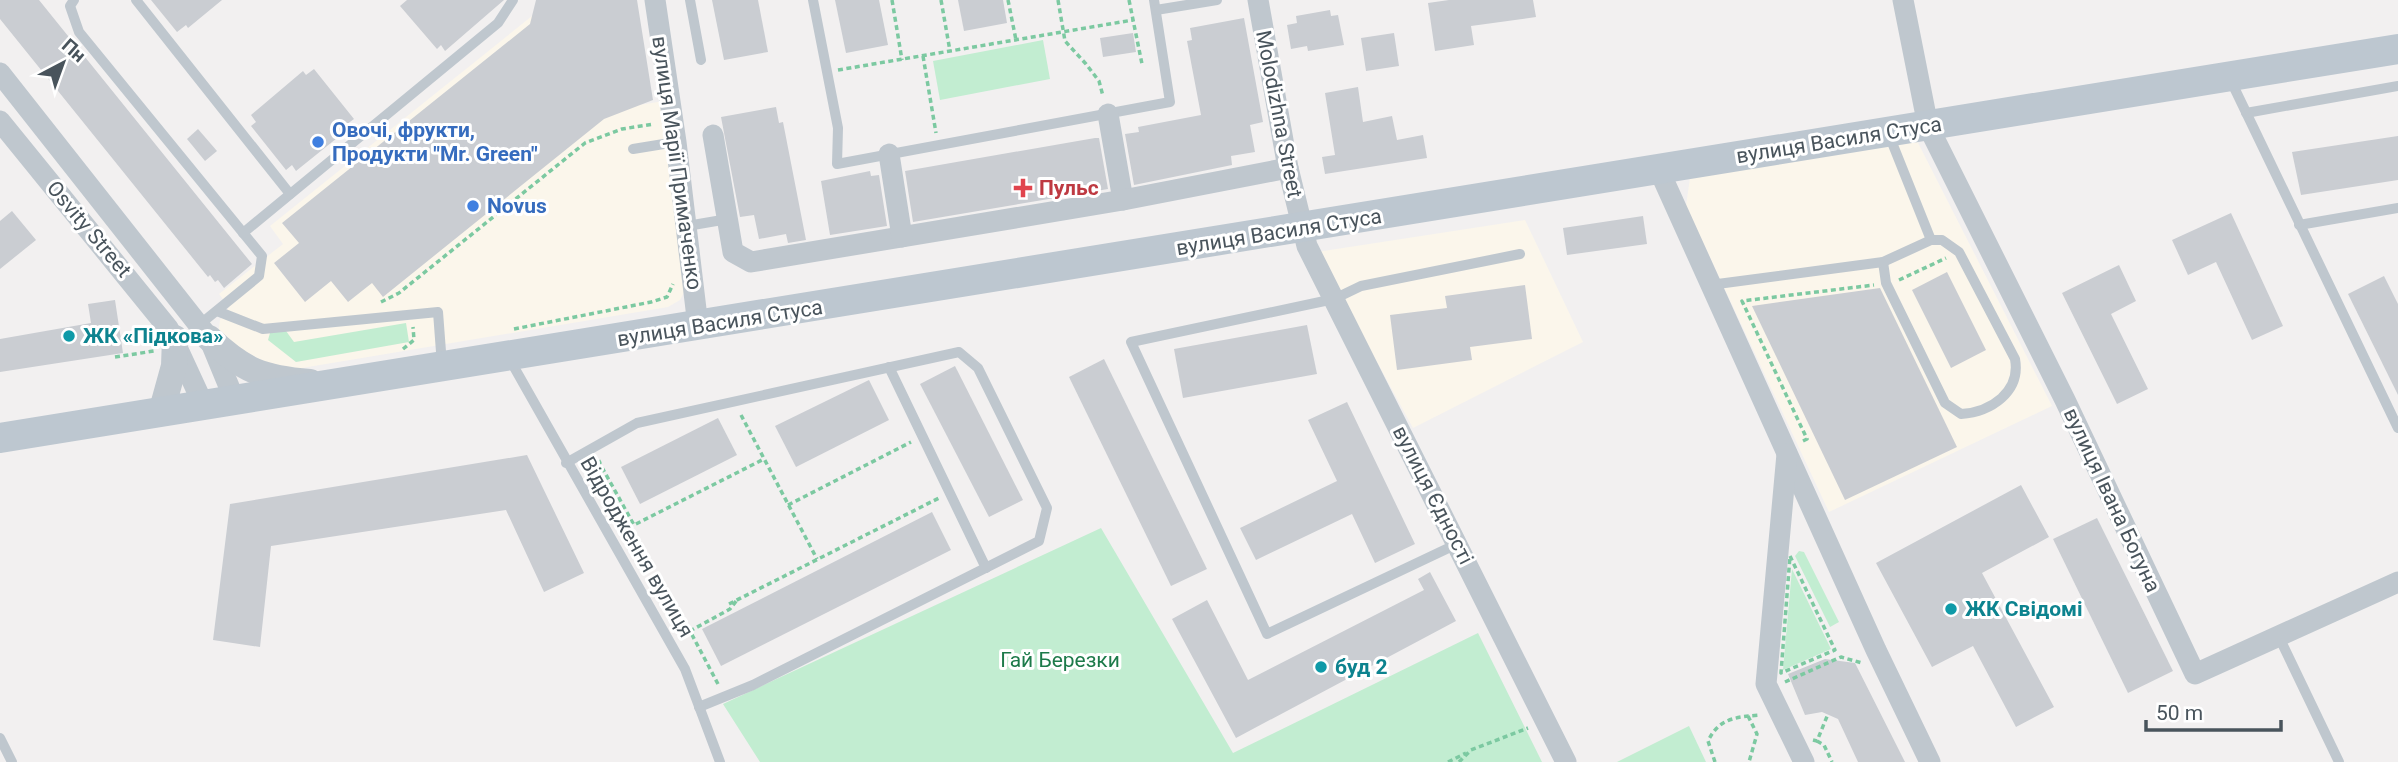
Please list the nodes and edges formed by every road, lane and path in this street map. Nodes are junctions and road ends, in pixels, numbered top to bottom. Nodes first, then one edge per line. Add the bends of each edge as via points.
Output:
1 (74, 0) edge
2 (136, 0) edge
3 (513, 0) edge
4 (655, 0) edge
5 (690, 0) edge
6 (813, 0) edge
7 (891, 0) edge
8 (941, 0) edge
9 (1008, 0) edge
10 (1058, 0) edge
11 (1129, 0) edge
12 (1217, 0) edge
13 (1258, 0) edge
14 (1903, 0) edge
15 (1155, 5) edge
16 (1133, 20) junction
17 (1063, 32) junction
18 (1016, 40) junction
19 (2398, 49) edge
20 (950, 51) junction
21 (923, 56) junction
22 (701, 60) dead end
23 (902, 60) junction
24 (1142, 65) dead end
25 (827, 72) junction
26 (0, 73) edge
27 (2229, 77) junction
28 (2398, 86) edge
29 (2246, 113) junction
30 (1108, 114) junction
31 (0, 121) edge
32 (656, 123) dead end
33 (1928, 126) junction
34 (1888, 132) junction
35 (713, 135) dead end
36 (676, 142) junction
37 (938, 145) junction
38 (633, 149) dead end
39 (889, 154) junction
40 (1288, 168) junction
41 (1659, 170) junction
42 (290, 194) junction
43 (1123, 200) junction
44 (2398, 208) edge
45 (728, 219) junction
46 (2299, 225) junction
47 (687, 226) junction
48 (1301, 228) junction
49 (243, 233) junction
50 (902, 237) junction
51 (1931, 240) junction
52 (1959, 252) junction
53 (1520, 254) dead end
54 (1883, 262) junction
55 (675, 280) dead end
56 (1886, 283) junction
57 (1710, 285) junction
58 (1334, 299) junction
59 (378, 303) dead end
60 (217, 312) junction
61 (409, 315) junction
62 (698, 326) junction
63 (204, 331) junction
64 (164, 344) junction
65 (505, 344) junction
66 (390, 351) dead end
67 (115, 357) dead end
68 (889, 367) junction
69 (442, 368) junction
70 (337, 385) junction
71 (235, 401) junction
72 (204, 406) junction
73 (738, 410) dead end
74 (161, 413) junction
75 (2398, 428) edge
76 (0, 438) edge
77 (1787, 449) junction
78 (916, 453) dead end
79 (610, 456) dead end
80 (764, 459) junction
81 (566, 463) junction
82 (932, 487) dead end
83 (950, 492) junction
84 (938, 499) junction
85 (788, 505) junction
86 (944, 510) dead end
87 (1457, 544) junction
88 (817, 559) junction
89 (986, 568) junction
90 (2398, 582) edge
91 (737, 600) junction
92 (729, 604) dead end
93 (2280, 638) junction
94 (1864, 664) dead end
95 (1781, 673) joint
96 (1787, 690) dead end
97 (722, 691) dead end
98 (699, 706) junction
99 (1828, 714) dead end
100 (1546, 720) junction
101 (0, 738) edge
102 (1808, 738) dead end
103 (1817, 741) junction
104 (1471, 750) junction
105 (12, 762) edge
106 (720, 762) edge
107 (1448, 762) edge
108 (1459, 762) edge
109 (1566, 762) edge
110 (1715, 762) edge
111 (1749, 762) edge
112 (1804, 762) edge
113 (1832, 762) edge
114 (1930, 762) edge
115 (2339, 762) edge

1 - 49 lane via 70,6 79,32
2 - 42 lane
3 - 42 lane via 498,23
4 - 36 street, вулиця Марії Примаченко
5 - 22 lane
6 - 25 lane
7 - 23 path
8 - 20 path
9 - 18 path
10 - 17 path
11 - 16 path
12 - 15 lane
13 - 40 street, Molodizhna Street
14 - 33 street
15 - 30 lane via 1170,102
16 - 17 path
16 - 24 path
17 - 18 path
17 - 30 path via 1065,41 1098,81
18 - 20 path
19 - 27 main road, вулиця Василя Стуса
20 - 21 path
21 - 23 path
21 - 37 path
23 - 25 path
25 - 39 lane via 838,128 837,163
26 - 63 street
27 - 29 lane
27 - 33 main road, вулиця Василя Стуса
28 - 29 lane
29 - 46 lane
30 - 37 lane
30 - 43 street
31 - 64 street, Osvity Street via 141,292
32 - 59 path via 622,129 585,144 399,293
33 - 34 main road, вулиця Василя Стуса
33 - 93 street, вулиця Івана Богуна via 2195,674
34 - 41 main road, вулиця Василя Стуса
34 - 51 lane
35 - 45 street
36 - 38 lane
36 - 47 street, вулиця Марії Примаченко
37 - 39 lane
39 - 50 street
40 - 43 street
40 - 48 street, Molodizhna Street
41 - 48 main road, вулиця Василя Стуса
41 - 57 street
42 - 49 lane
43 - 50 street
44 - 46 lane
45 - 47 lane
45 - 50 street via 733,251 751,262
46 - 75 lane
47 - 62 street, вулиця Марії Примаченко
48 - 58 street, вулиця Єдності
48 - 62 main road, вулиця Василя Стуса
49 - 60 lane via 262,256 259,276
51 - 52 lane via 1942,240
51 - 54 lane
52 - 56 path
52 - 56 lane via 2018,372 2014,385 1989,407 1961,414 1945,403
53 - 58 lane via 1361,286
54 - 56 lane
54 - 57 lane
55 - 65 path via 667,297
56 - 77 path via 1742,302 1807,439
57 - 77 street
58 - 87 street, вулиця Єдності
58 - 87 lane via 1131,342 1267,634
60 - 61 lane via 264,329
60 - 63 lane
61 - 66 path via 414,340 404,349
61 - 69 lane via 438,312
62 - 65 main road, вулиця Василя Стуса
63 - 70 street via 241,367 286,380
63 - 71 street
64 - 67 path
64 - 72 street, Osvity Street
64 - 74 street via 174,366
65 - 69 main road, вулиця Василя Стуса
65 - 81 lane, Відродження вулиця
68 - 81 lane via 637,423
68 - 83 lane
68 - 89 lane via 959,352 978,368 1047,508 1039,541
69 - 70 main road, вулиця Василя Стуса
70 - 71 main road, вулиця Василя Стуса
71 - 72 main road, вулиця Василя Стуса
72 - 74 main road, вулиця Василя Стуса
73 - 80 path
74 - 76 main road, вулиця Василя Стуса
77 - 112 street via 1766,684
77 - 114 street
78 - 85 path via 911,442
79 - 80 path via 599,462 634,525
80 - 85 path
81 - 98 lane, Відродження вулиця via 685,669
82 - 84 path
83 - 84 path
83 - 89 lane
84 - 86 path
84 - 88 path
85 - 88 path
87 - 100 street, вулиця Єдності
88 - 91 path
89 - 98 lane via 753,685
90 - 93 street, вулиця Івана Богуна
91 - 92 path
91 - 97 path via 730,609 690,631
93 - 115 lane
94 - 96 path via 1841,657 1784,682
95 - 95 path via 1788,582 1790,556 1835,650
98 - 106 lane, Відродження вулиця
99 - 103 path
100 - 104 path
100 - 109 street, вулиця Єдності
101 - 105 lane
102 - 103 path
103 - 113 path
104 - 107 path
104 - 108 path
110 - 111 path via 1708,741 1713,731 1721,722 1748,716 1757,734

